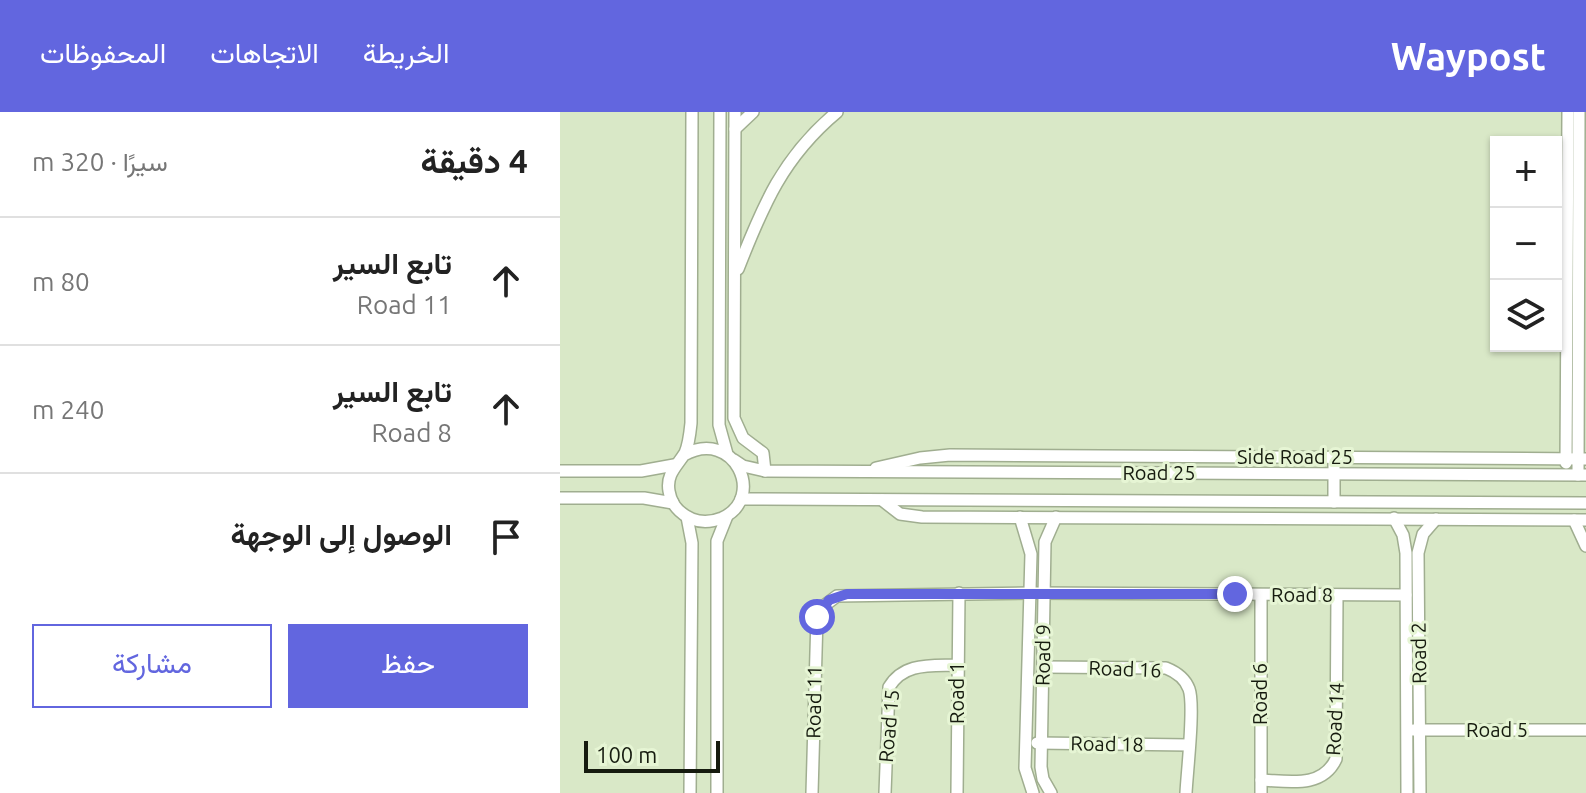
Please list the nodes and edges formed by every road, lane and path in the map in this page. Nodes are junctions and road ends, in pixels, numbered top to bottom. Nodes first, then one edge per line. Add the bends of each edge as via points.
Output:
1 (692, 112) edge
2 (720, 112) edge
3 (735, 112) edge
4 (753, 112) edge
5 (837, 112) edge
6 (1568, 112) edge
7 (1579, 112) edge
8 (735, 129) junction
9 (1573, 177) junction
10 (1582, 234) edge
11 (734, 277) junction
12 (1582, 312) edge
13 (684, 455) junction
14 (1058, 456) junction
15 (730, 457) junction
16 (1334, 457) junction
17 (1577, 459) edge
18 (674, 465) junction
19 (560, 471) edge
20 (765, 471) junction
21 (863, 472) junction
22 (1058, 473) junction
23 (1334, 474) junction
24 (1577, 475) edge
25 (560, 498) edge
26 (741, 499) junction
27 (882, 500) junction
28 (1334, 502) junction
29 (673, 503) junction
30 (1491, 503) junction
31 (1586, 503) edge
32 (727, 516) junction
33 (687, 517) junction
34 (1020, 517) junction
35 (1056, 517) junction
36 (1394, 518) junction
37 (1436, 519) junction
38 (1490, 519) junction
39 (1580, 520) edge
40 (1586, 546) edge
41 (959, 593) junction
42 (1031, 593) junction
43 (1044, 593) junction
44 (909, 594) joint
45 (1261, 595) junction
46 (1337, 595) junction
47 (1406, 595) junction
48 (957, 665) junction
49 (1043, 667) junction
50 (1414, 730) junction
51 (1586, 730) edge
52 (1025, 743) junction
53 (1041, 743) junction
54 (1189, 745) junction
55 (1261, 787) edge
56 (690, 793) edge
57 (717, 793) edge
58 (812, 793) edge
59 (885, 793) edge
60 (957, 793) edge
61 (1033, 793) edge
62 (1051, 793) edge
63 (1186, 793) edge
64 (1407, 793) edge
65 (1420, 793) edge

1 - 13 street via 691,423
2 - 15 street via 719,425
3 - 8 street
4 - 8 street
5 - 11 street via 798,149 779,176
6 - 9 street
7 - 9 street
8 - 11 street
9 - 10 street
9 - 17 street
10 - 12 street
11 - 20 street via 734,418 743,438 763,453
12 - 17 street
13 - 15 street via 705,448
13 - 18 street
14 - 16 street, Side Road 25
14 - 21 street, Side Road 25 via 920,458
14 - 22 street
15 - 20 street, Road 25
15 - 26 street via 741,472
16 - 17 street, Side Road 25
16 - 23 street
17 - 24 street
18 - 19 street via 641,471
18 - 29 street via 669,477
20 - 21 street, Road 25
21 - 22 street, Road 25
22 - 23 street, Road 25
23 - 24 street, Road 25
23 - 28 street
25 - 29 street
26 - 27 street, Road 25
26 - 32 street
27 - 28 street, Road 25
27 - 34 street via 910,516
28 - 30 street, Road 25
29 - 33 street
30 - 31 street, Road 25
30 - 38 street
32 - 33 street via 707,522
32 - 57 street via 717,541
33 - 56 street via 692,543
34 - 35 street
34 - 42 street, Road 9 via 1031,554
35 - 36 street
35 - 43 street, Road 9 via 1045,542
36 - 37 street
36 - 47 street, Road 2 via 1405,544
37 - 38 street
37 - 50 street, Road 2 via 1423,534 1418,553
38 - 39 street
39 - 40 street
41 - 42 street, Road 8
41 - 44 street, Road 8
41 - 48 street, Road 1
42 - 43 street, Road 8
42 - 52 street, Road 9
43 - 45 street, Road 8
43 - 49 street, Road 9
44 - 58 street, Road 11 via 847,594 821,608 816,628
45 - 46 street, Road 8
45 - 55 street, Road 6
46 - 47 street, Road 8
46 - 55 street, Road 14 via 1336,759 1317,780
47 - 50 street, Road 2
48 - 59 street, Road 15 via 905,670 889,687
48 - 60 street, Road 1
49 - 53 street, Road 9
49 - 54 street, Road 16 via 1176,672 1191,697
50 - 51 street, Road 5
50 - 64 street, Road 2
50 - 65 street, Road 2
52 - 53 street, Road 18
52 - 61 street, Road 9
53 - 54 street, Road 18
53 - 62 street, Road 9 via 1043,779
54 - 63 street, Road 16

